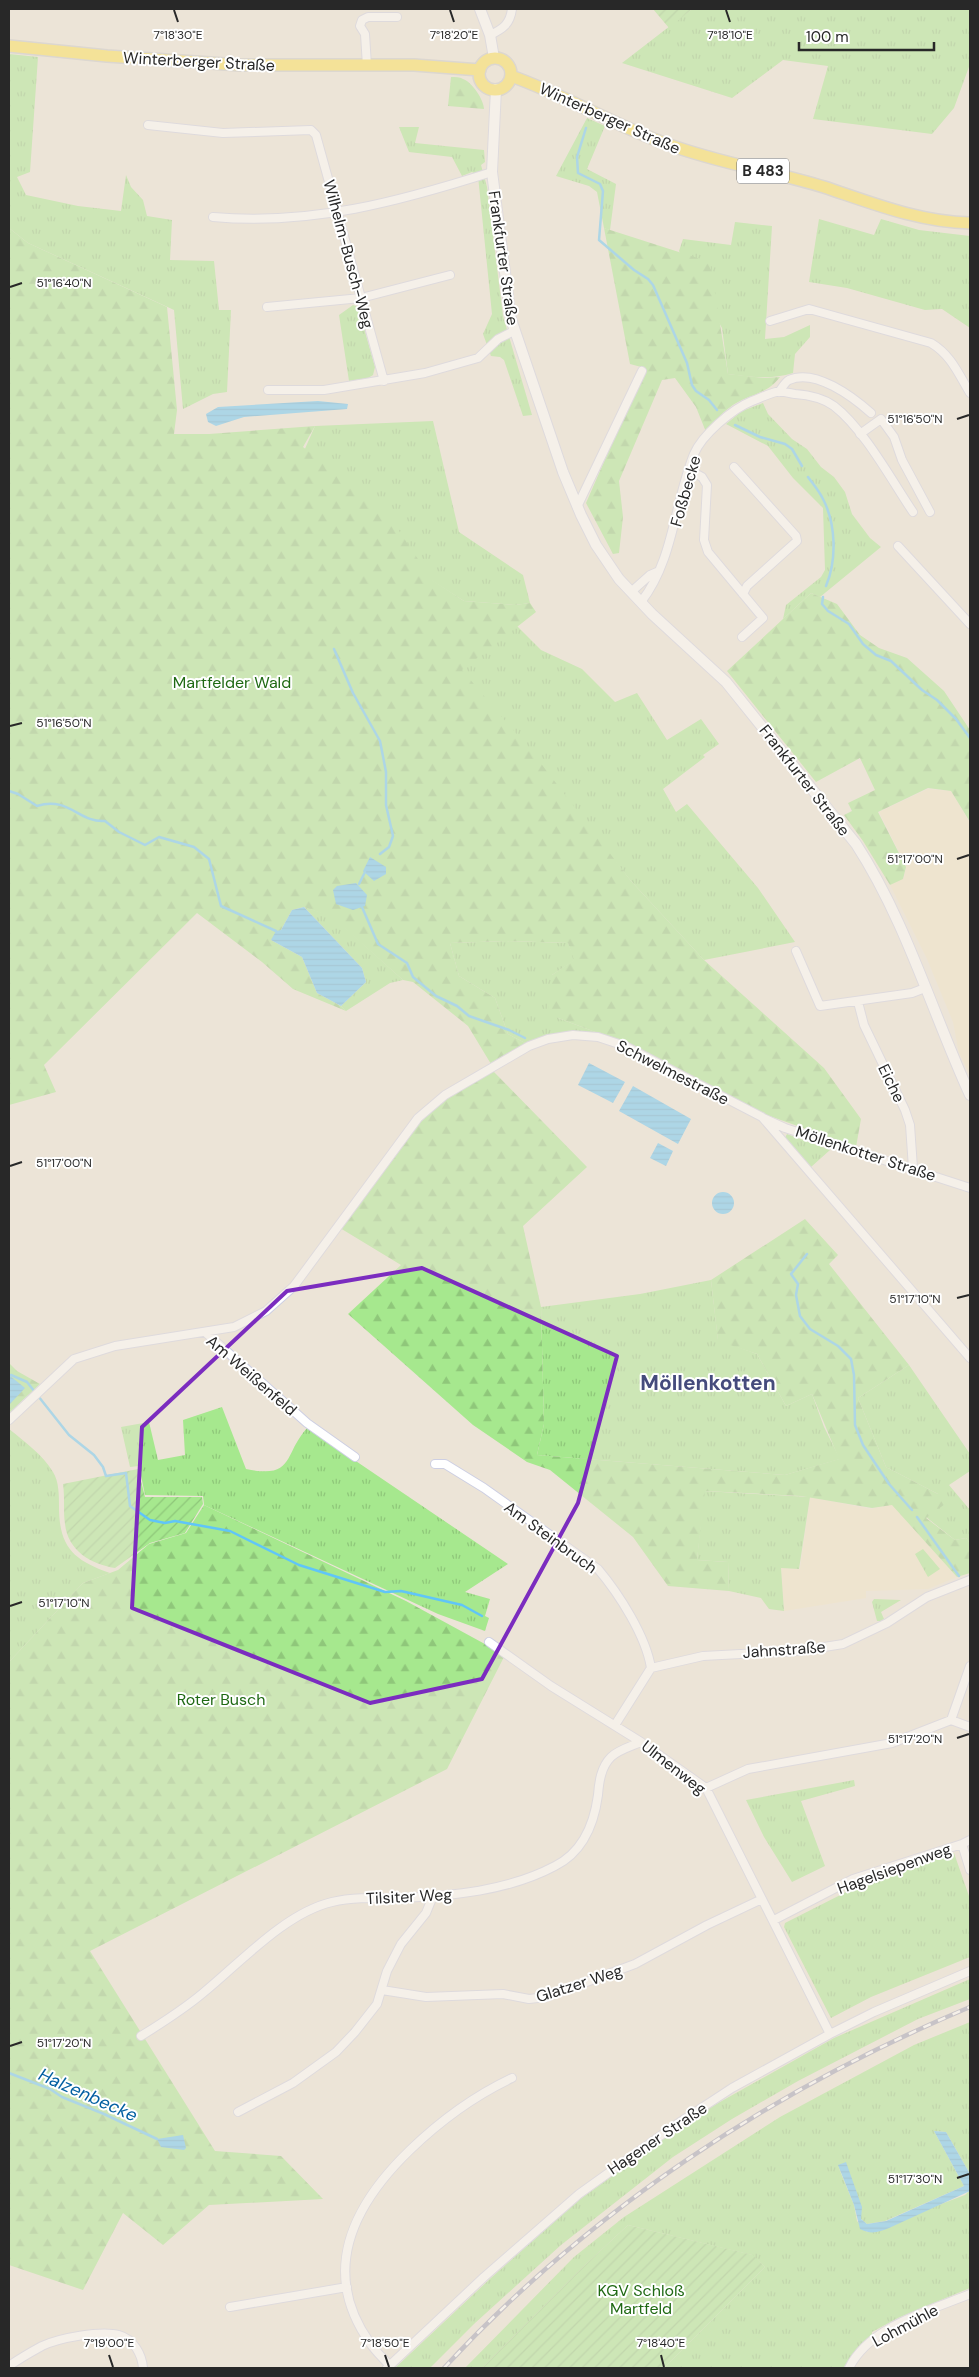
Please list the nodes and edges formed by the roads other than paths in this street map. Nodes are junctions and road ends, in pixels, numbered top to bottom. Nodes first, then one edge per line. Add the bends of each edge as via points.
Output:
1 (480, 9) edge
2 (512, 9) edge
3 (397, 18) dead end
4 (490, 35) junction
5 (9, 46) edge
6 (494, 58) junction
7 (367, 66) junction
8 (480, 70) junction
9 (511, 76) junction
10 (496, 89) junction
11 (148, 125) dead end
12 (492, 172) junction
13 (338, 212) junction
14 (213, 217) dead end
15 (970, 223) edge
16 (450, 275) dead end
17 (361, 298) junction
18 (267, 307) dead end
19 (770, 321) dead end
20 (514, 330) junction
21 (642, 371) dead end
22 (384, 381) junction
23 (268, 390) dead end
24 (779, 392) junction
25 (970, 393) edge
26 (871, 413) dead end
27 (860, 434) junction
28 (734, 467) dead end
29 (689, 470) junction
30 (577, 507) junction
31 (913, 512) dead end
32 (930, 512) dead end
33 (898, 546) dead end
34 (657, 572) junction
35 (631, 592) junction
36 (743, 594) junction
37 (641, 602) junction
38 (970, 624) edge
39 (742, 637) dead end
40 (796, 951) dead end
41 (925, 988) junction
42 (858, 1002) junction
43 (970, 1095) edge
44 (762, 1118) junction
45 (913, 1168) junction
46 (970, 1188) edge
47 (205, 1332) junction
48 (970, 1358) edge
49 (9, 1420) edge
50 (355, 1458) dead end
51 (435, 1464) dead end
52 (970, 1580) edge
53 (489, 1642) dead end
54 (970, 1666) edge
55 (651, 1668) junction
56 (951, 1720) junction
57 (615, 1725) junction
58 (970, 1727) edge
59 (641, 1742) junction
60 (706, 1788) junction
61 (970, 1840) edge
62 (962, 1844) junction
63 (970, 1870) edge
64 (433, 1896) junction
65 (762, 1899) junction
66 (774, 1920) junction
67 (970, 1971) edge
68 (382, 1990) junction
69 (830, 2034) junction
70 (141, 2036) dead end
71 (512, 2078) dead end
72 (238, 2112) dead end
73 (347, 2286) junction
74 (970, 2294) edge
75 (230, 2307) dead end
76 (9, 2366) edge
77 (388, 2367) edge
78 (143, 2368) edge
79 (849, 2368) edge

1 - 4 main road
2 - 4 street via 506,26
3 - 7 street via 368,17 362,20 360,26 365,34
4 - 6 main road
5 - 7 main road, Winterberger Straße via 240,66
6 - 8 main road via 486,61
6 - 9 main road, Winterberger Straße / B 483 via 507,64
7 - 8 main road, Winterberger Straße
8 - 10 main road via 483,84
9 - 10 main road via 506,85
9 - 15 main road, Winterberger Straße / B 483 via 684,150 815,185 907,215
10 - 12 main road, Frankfurter Straße
11 - 13 street, Wilhelm-Busch-Weg via 223,132 311,130 316,135
12 - 13 street via 405,199
12 - 20 main road, Frankfurter Straße
13 - 14 street via 271,219
13 - 17 street, Wilhelm-Busch-Weg
16 - 17 street
17 - 18 street
17 - 22 street, Wilhelm-Busch-Weg
19 - 25 street via 809,309 931,343 952,360
20 - 22 street via 498,339 478,358
20 - 30 main road, Frankfurter Straße
21 - 30 street
22 - 23 street via 324,390
24 - 26 street, Foßbecke via 788,380 805,377 852,395
24 - 27 street, Foßbecke via 816,397 833,405
24 - 29 street, Foßbecke via 733,410 699,445
27 - 31 street, Foßbecke
27 - 32 street via 880,419 894,437 902,460
28 - 36 street via 797,541 747,586
29 - 34 street, Foßbecke via 670,544
29 - 36 street via 702,477 707,485 704,540 708,552
30 - 35 main road, Frankfurter Straße via 596,545
33 - 38 street
34 - 35 street, Foßbecke
34 - 37 street, Foßbecke via 652,587
35 - 37 main road, Frankfurter Straße
36 - 39 street via 763,618
37 - 41 main road, Frankfurter Straße via 726,682 847,832 885,893
40 - 42 street via 820,1006
41 - 42 street
41 - 43 main road, Frankfurter Straße
42 - 45 street, Eiche via 864,1025 910,1125
44 - 45 street, Möllenkotter Straße
44 - 47 street, Schwelmestraße via 638,1052 598,1037 573,1035 529,1046 445,1095 418,1118 294,1286 266,1311 234,1327
44 - 48 street, Schwelmestraße
45 - 46 street, Möllenkotter Straße
47 - 49 street, Am Weißenfeld via 100,1350 74,1359
47 - 50 street, Am Weißenfeld via 307,1422
51 - 55 street, Am Steinbruch via 445,1464 484,1488 598,1569 647,1647
52 - 55 street, Jahnstraße via 927,1597 888,1623 843,1644 799,1651 703,1656
53 - 57 street, Ulmenweg via 551,1686
54 - 56 street
55 - 57 street
56 - 58 street
56 - 60 street via 892,1743 748,1769
57 - 59 street, Ulmenweg
59 - 60 street, Ulmenweg
59 - 64 street, Tilsiter Weg via 612,1755 605,1764 587,1836 566,1860 498,1886
60 - 65 street, Ulmenweg
61 - 62 street, Hagelsiepenweg
62 - 63 street
62 - 66 street, Hagelsiepenweg via 853,1879
64 - 68 street via 426,1913 401,1944 387,1971
64 - 70 street, Tilsiter Weg via 350,1899 315,1908 282,1928 181,2010
65 - 66 street, Ulmenweg
65 - 68 street, Glatzer Weg via 635,1964 546,1997 530,1999 503,1994 426,1997
66 - 69 street, Ulmenweg
67 - 69 street, Hagener Straße
68 - 72 street via 377,2004 336,2052 293,2083
69 - 77 street, Hagener Straße via 732,2088 619,2163 484,2277
71 - 73 street via 467,2103 432,2129 377,2186 362,2208 350,2235
73 - 75 street
73 - 77 street via 358,2322
74 - 79 street, Lohmühle via 887,2331 869,2343
76 - 78 street via 44,2345 112,2334 130,2341 138,2350

